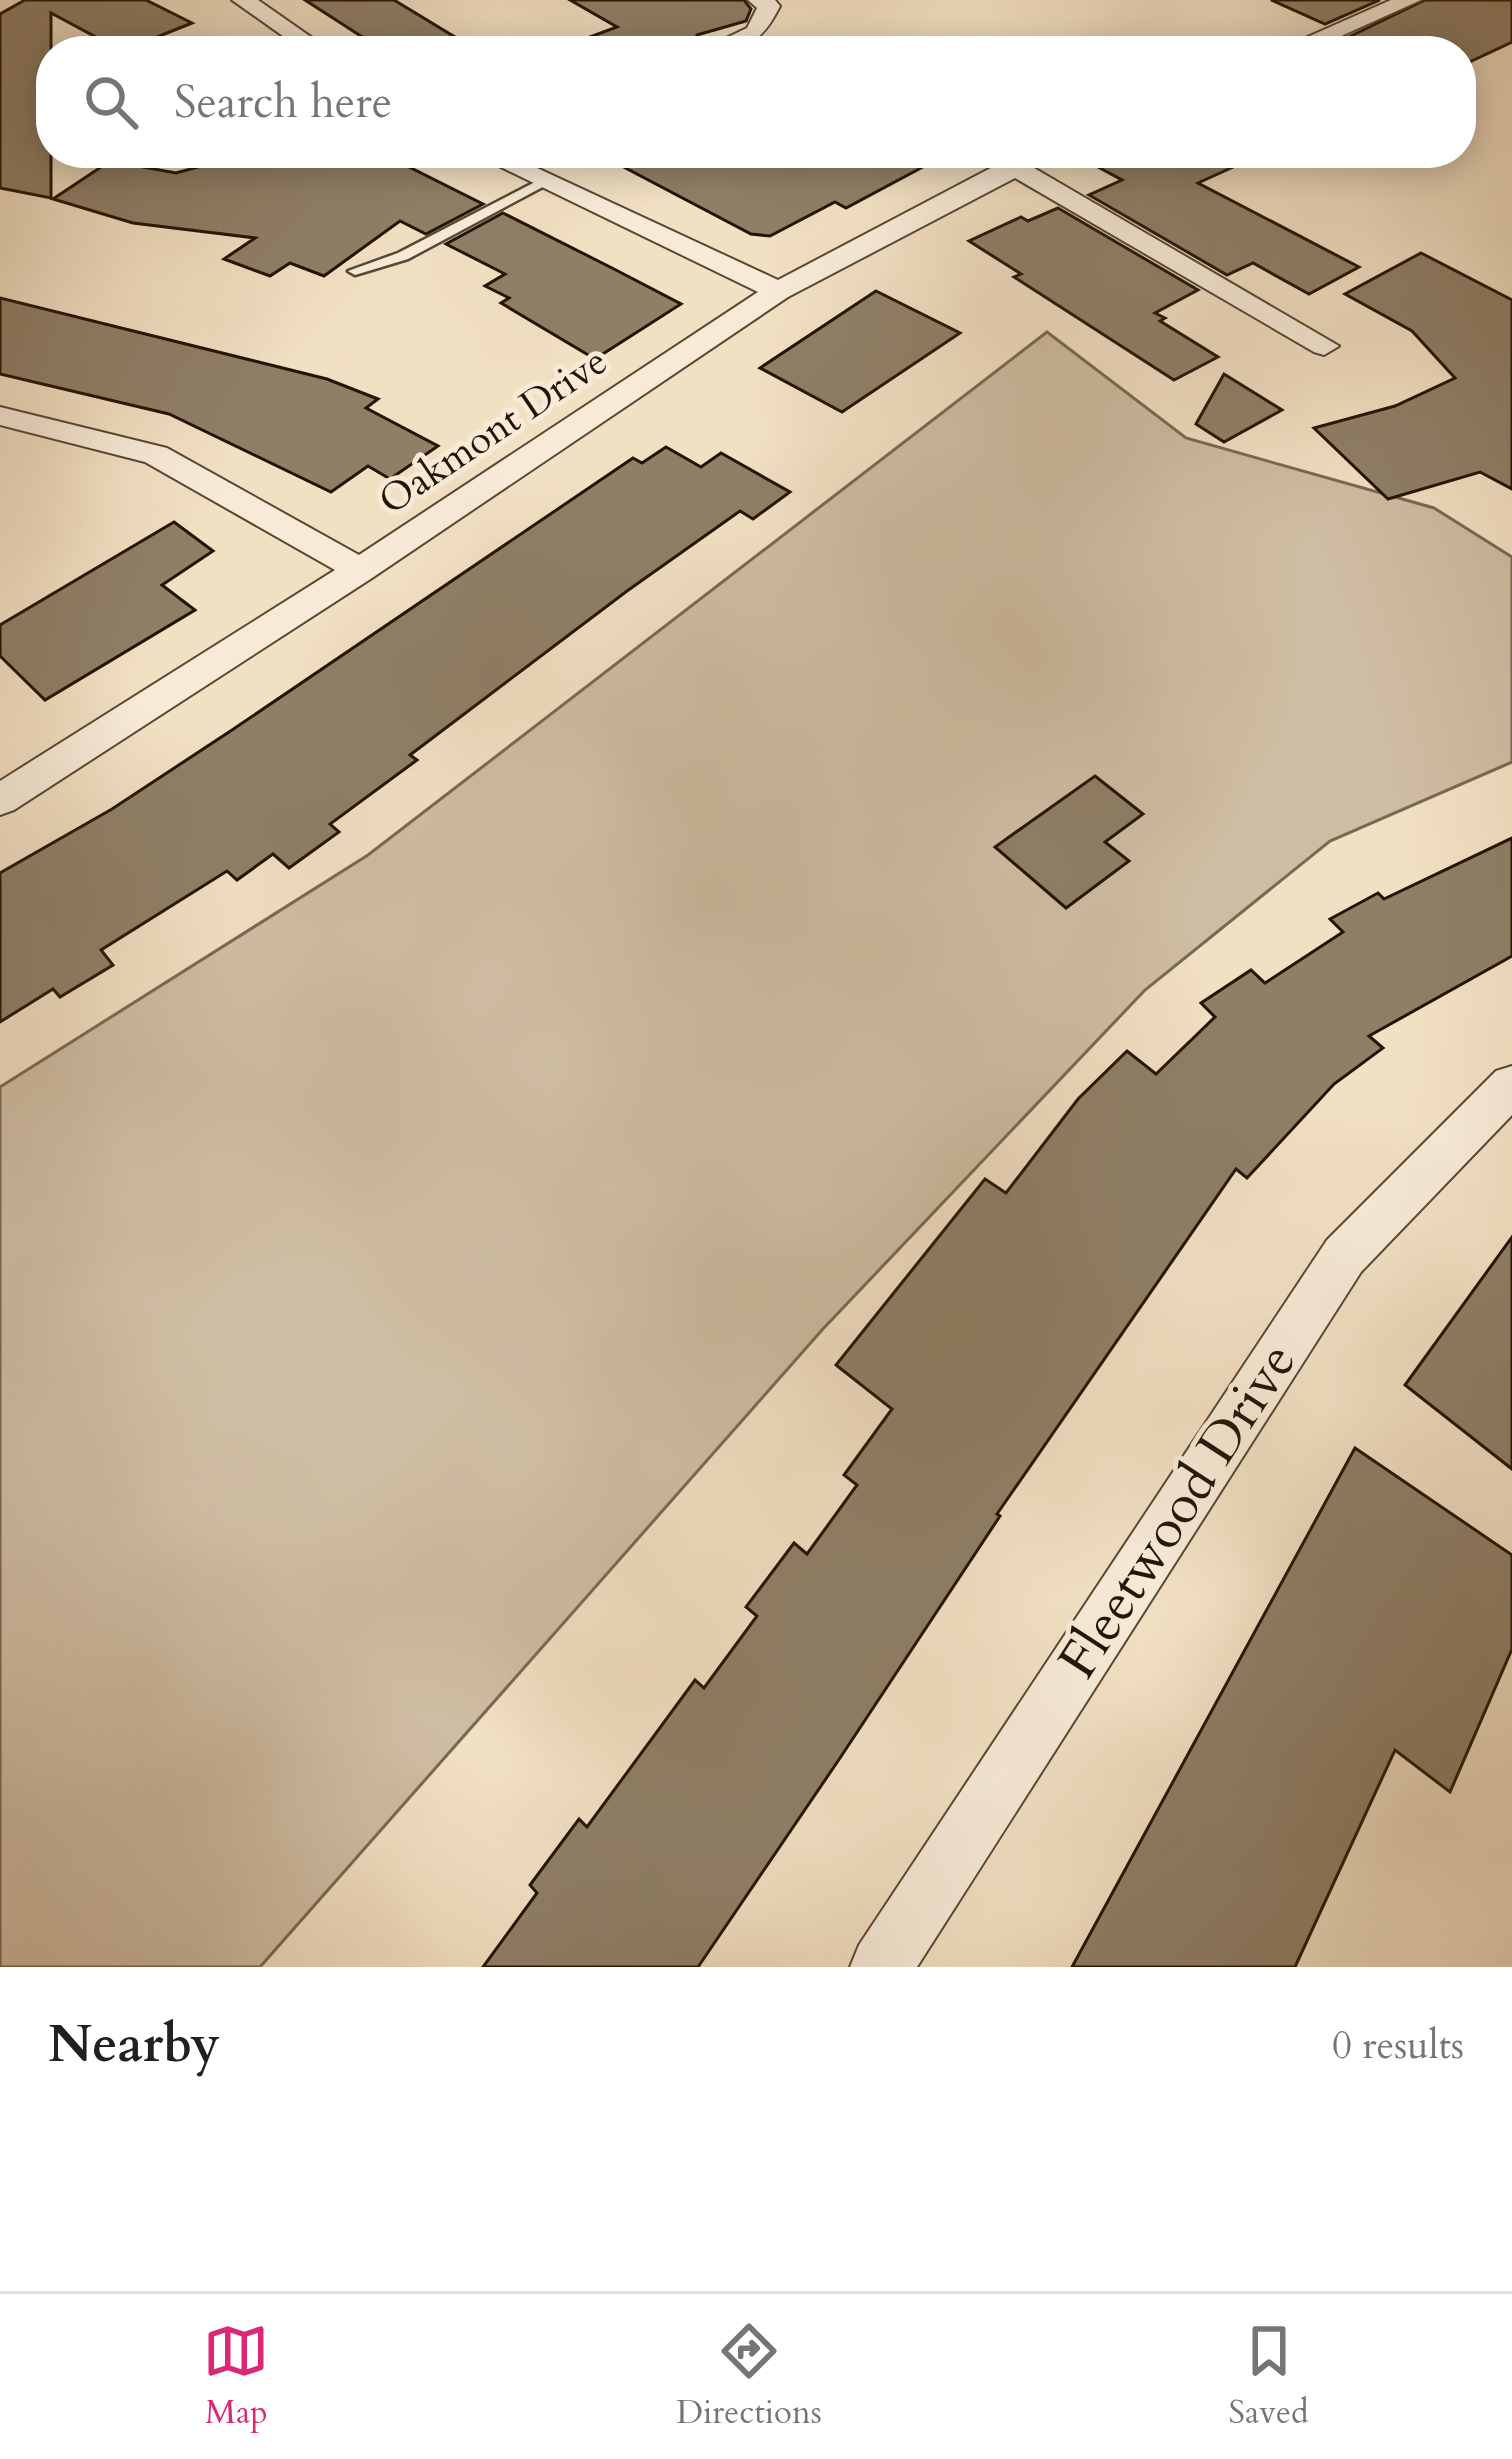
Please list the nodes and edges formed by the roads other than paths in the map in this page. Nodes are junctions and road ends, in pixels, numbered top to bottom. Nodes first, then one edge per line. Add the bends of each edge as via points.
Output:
1 (243, 0) edge
2 (759, 0) edge
3 (1410, 0) edge
4 (297, 36) edge
5 (747, 36) edge
6 (1324, 36) edge
7 (517, 168) edge
8 (1011, 168) edge
9 (1042, 168) edge
10 (546, 182) junction
11 (355, 272) dead end
12 (778, 292) junction
13 (1324, 346) dead end
14 (0, 416) edge
15 (360, 571) junction
16 (0, 800) edge
17 (1512, 1085) edge
18 (881, 1967) edge

1 - 4 street
2 - 5 street via 769,6
3 - 6 street
7 - 10 street
8 - 12 street, Oakmont Drive
9 - 13 street
10 - 11 lane
10 - 12 street
12 - 15 street, Oakmont Drive
14 - 15 street via 156,455
15 - 16 street, Oakmont Drive
17 - 18 street, Fleetwood Drive via 1344,1256

